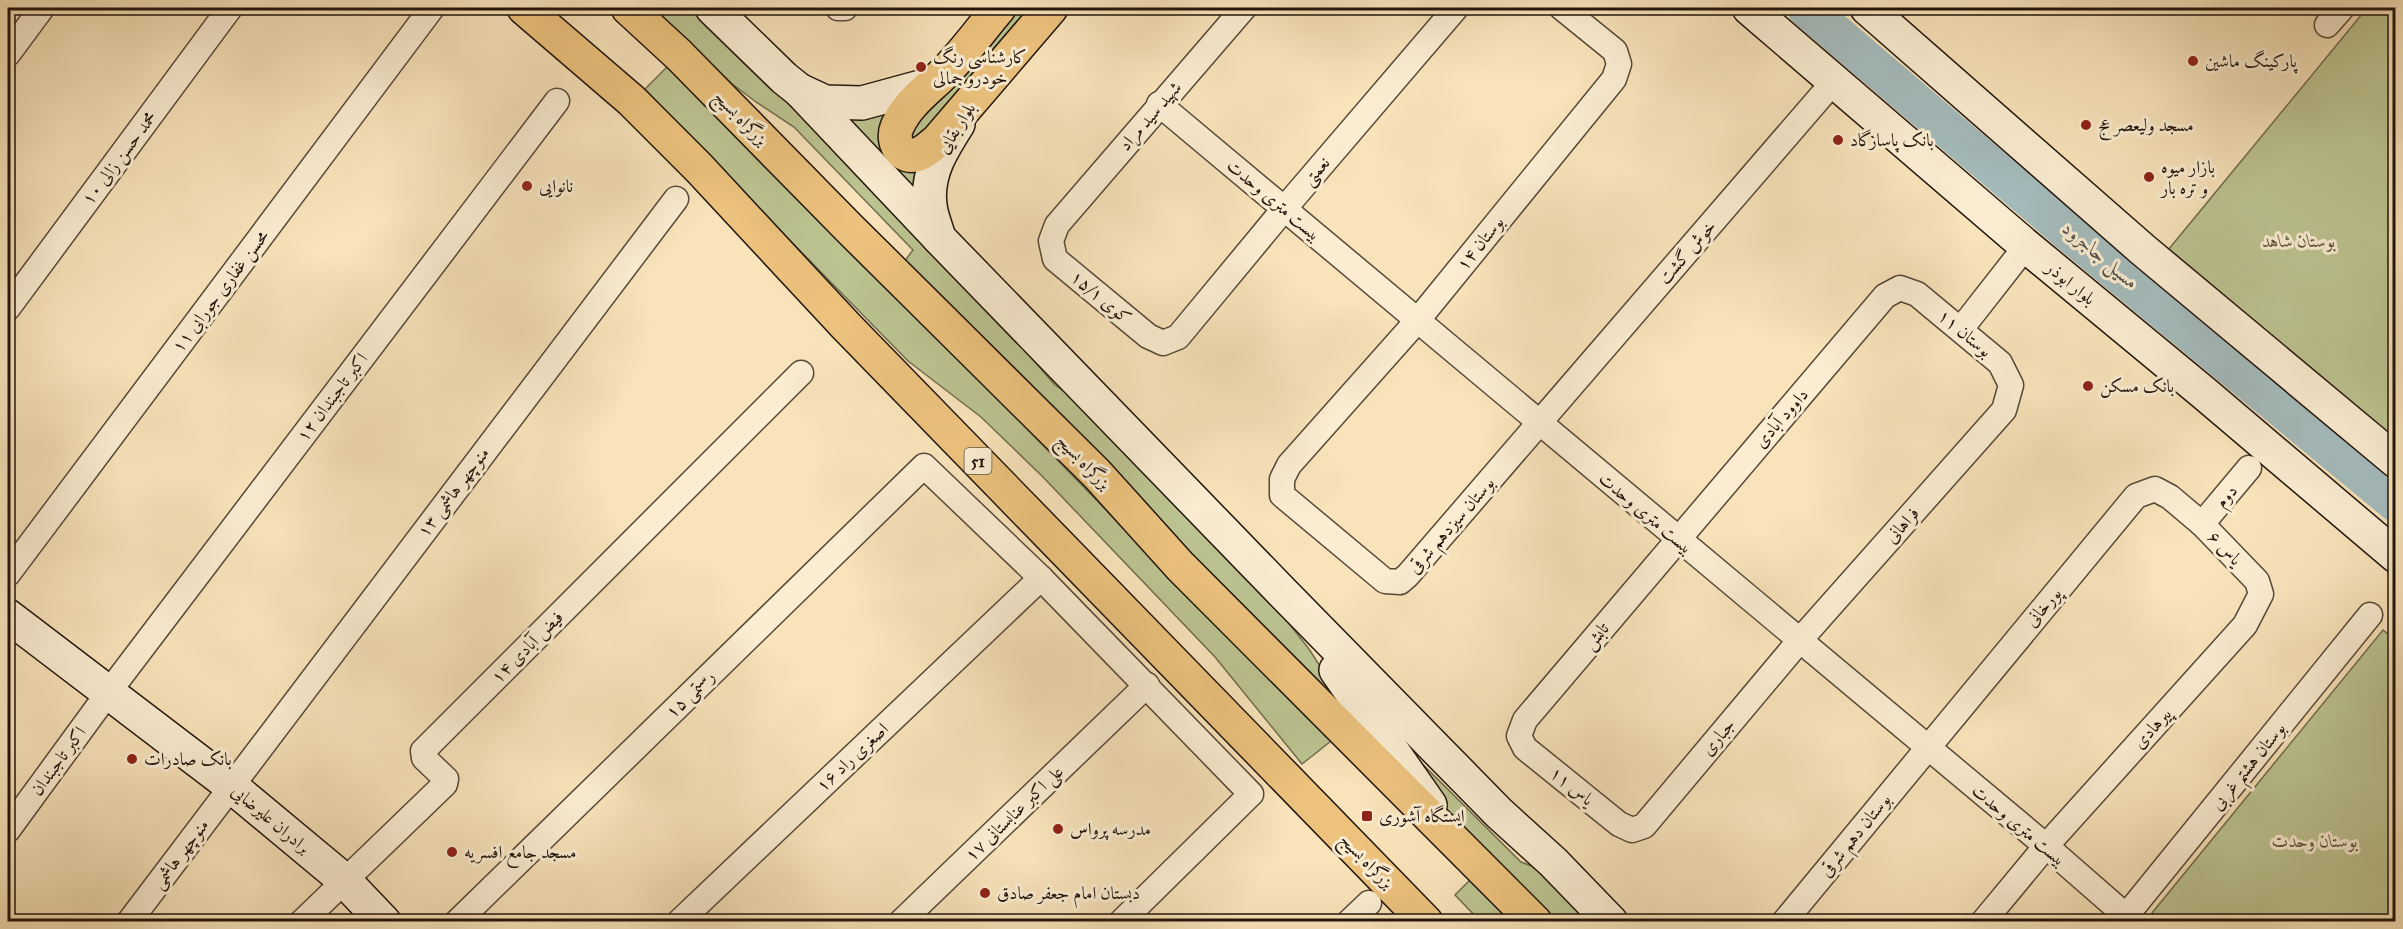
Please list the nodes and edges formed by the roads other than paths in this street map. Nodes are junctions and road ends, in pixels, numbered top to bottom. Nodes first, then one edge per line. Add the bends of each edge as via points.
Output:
1 (42, 8) edge
2 (230, 8) edge
3 (432, 8) edge
4 (524, 8) edge
5 (628, 8) edge
6 (712, 8) edge
7 (838, 8) edge
8 (845, 8) edge
9 (999, 8) edge
10 (1051, 8) edge
11 (1244, 8) edge
12 (1456, 8) edge
13 (1563, 8) edge
14 (1749, 8) edge
15 (1883, 13) edge
16 (8, 54) edge
17 (1835, 80) junction
18 (791, 84) junction
19 (928, 85) junction
20 (557, 100) dead end
21 (971, 103) junction
22 (1159, 104) junction
23 (676, 199) dead end
24 (1284, 208) junction
25 (1057, 225) joint
26 (939, 238) junction
27 (2026, 246) junction
28 (1885, 296) joint
29 (8, 308) edge
30 (1417, 321) junction
31 (1961, 329) junction
32 (1178, 337) joint
33 (801, 373) dead end
34 (2004, 410) joint
35 (1539, 423) junction
36 (2396, 461) edge
37 (2250, 468) dead end
38 (1282, 479) joint
39 (2170, 497) joint
40 (2202, 524) junction
41 (1677, 539) junction
42 (2396, 556) edge
43 (8, 574) edge
44 (1033, 586) junction
45 (1284, 594) junction
46 (2255, 608) joint
47 (2370, 615) dead end
48 (8, 616) edge
49 (1800, 640) junction
50 (1148, 685) junction
51 (108, 693) junction
52 (1519, 736) joint
53 (1926, 748) junction
54 (231, 786) junction
55 (8, 830) edge
56 (1632, 830) joint
57 (2046, 846) junction
58 (1460, 848) junction
59 (344, 880) junction
60 (1369, 903) dead end
61 (2130, 919) edge
62 (129, 921) edge
63 (302, 921) edge
64 (384, 921) edge
65 (457, 921) edge
66 (679, 921) edge
67 (901, 921) edge
68 (1121, 921) edge
69 (1349, 921) edge
70 (1426, 921) edge
71 (1535, 921) edge
72 (1611, 921) edge
73 (1784, 921) edge
74 (1983, 921) edge

1 - 16 street
2 - 29 street, محمد حسن زالی ۱۰
3 - 43 street, محسن غفاری جورابی ۱۱
4 - 70 main road, بزرگراه بسیج / 51 via 631,100 699,168 846,326
5 - 58 main road, بزرگراه بسیج via 1097,474 1180,566
6 - 18 main road
7 - 8 street
9 - 19 main road via 942,75
10 - 21 main road, بلوار بقایی
11 - 22 street, شهید سید مراد
12 - 24 street, نعمتی
13 - 30 street, بوستان ۱۴ via 1616,51 1614,79
14 - 17 main road, بلوار ابوذر
15 - 36 main road via 2142,249
17 - 27 main road, بلوار ابوذر
17 - 35 street, خوش گشت
18 - 19 main road via 825,102 842,104 862,103
18 - 26 main road
19 - 21 main road via 896,128 894,141 900,151 909,155 918,155 928,148
20 - 51 street, اکبر تاجبندان ۱۲
21 - 26 main road, بلوار بقایی via 938,156 931,176 930,204
22 - 24 street, بیست متری وحدت
22 - 25 street, شهید سید مراد
23 - 54 street, منوچهر هاشمی ۱۳
24 - 30 street, بیست متری وحدت
24 - 32 street, نعمتی
25 - 32 street, کوی ۱۵/۱ via 1051,241 1055,259 1148,336 1163,344
26 - 45 main road
27 - 31 street
27 - 42 main road, بلوار ابوذر
28 - 31 street, بوستان ۱۱ via 1900,288 1917,294
28 - 41 street, داوود آبادی
30 - 35 street, بیست متری وحدت
30 - 38 street, بوستان ۱۴ via 1289,465
31 - 34 street, بوستان ۱۱ via 2000,363 2012,385
33 - 59 street, فیض آبادی ۱۴ via 423,752 424,758 446,779 445,784
34 - 49 street, فراهانی
35 - 38 street, بوستان سیزدهم شرقی via 1400,582 1385,581 1282,495
35 - 41 street, بیست متری وحدت
37 - 40 street, دوم
39 - 40 street, یاس ۶
39 - 53 street, پورخانی via 2155,489 2136,496
40 - 46 street, یاس ۶ via 2257,581 2261,594
41 - 49 street, بیست متری وحدت
41 - 52 street, تابش via 1525,720
44 - 50 street
44 - 65 street, رستمی ۱۵ via 924,466
44 - 66 street, اصغری راد ۱۶
45 - 58 main road
45 - 72 main road
46 - 57 street, پیرهادی via 2245,625
47 - 61 street, بوستان هشتم غربی
48 - 51 main road, برادران علیرضایی
49 - 53 street, بیست متری وحدت
49 - 56 street, جباری via 1644,826
50 - 67 street, علی اکبر عنابستانی ۱۷
50 - 68 street via 1251,794
51 - 54 main road, برادران علیرضایی
51 - 55 street, اکبر تاجبندان
52 - 56 street, یاس ۱۱ via 1525,748 1619,824
53 - 57 street, بیست متری وحدت
53 - 73 street, بوستان دهم شرقی
54 - 59 main road, برادران علیرضایی
54 - 62 street, منوچهر هاشمی
57 - 61 street, بیست متری وحدت
57 - 74 street, پیرهادی
58 - 71 main road, بزرگراه بسیج
59 - 63 street, فیض آبادی ۱۴
59 - 64 main road, برادران علیرضایی
60 - 69 street

